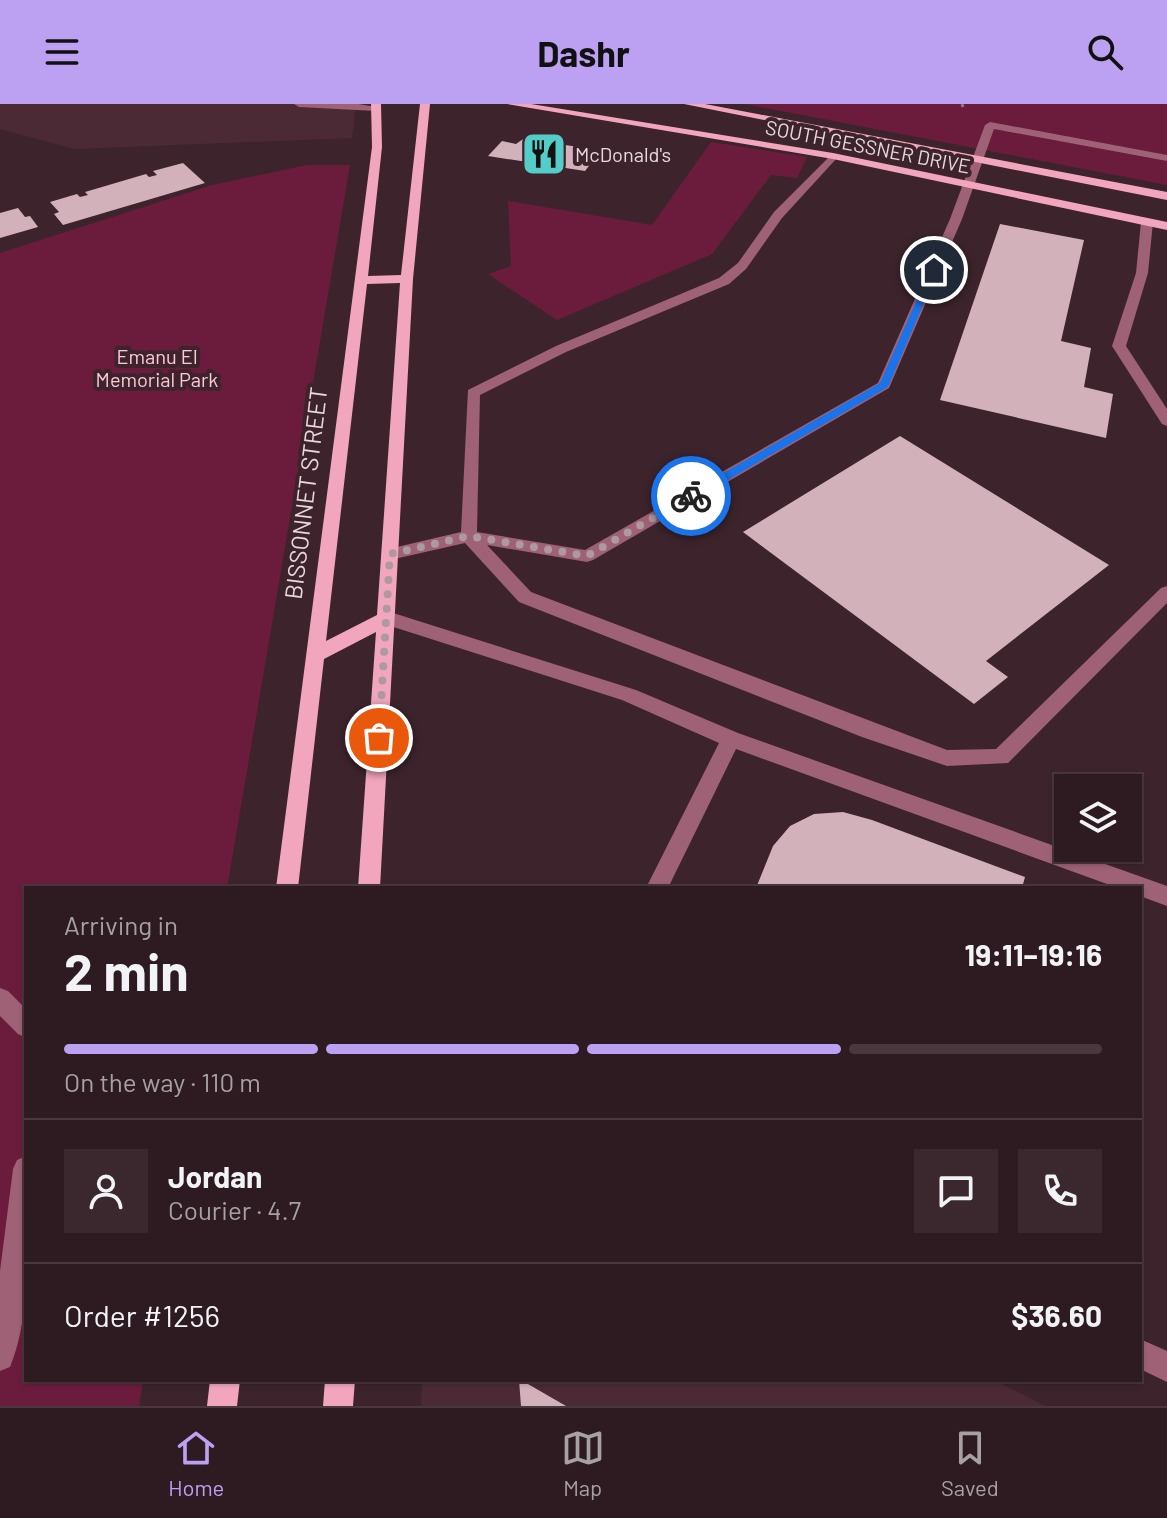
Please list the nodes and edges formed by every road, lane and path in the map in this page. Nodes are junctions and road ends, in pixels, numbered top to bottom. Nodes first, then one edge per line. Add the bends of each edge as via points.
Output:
1 (299, 104) edge
2 (425, 104) edge
3 (512, 104) edge
4 (689, 104) edge
5 (376, 106) edge
6 (833, 156) junction
7 (1167, 158) edge
8 (977, 160) junction
9 (969, 185) junction
10 (1167, 196) edge
11 (1147, 222) junction
12 (1167, 226) edge
13 (407, 279) junction
14 (361, 280) junction
15 (1167, 421) edge
16 (469, 536) junction
17 (390, 554) junction
18 (1167, 592) edge
19 (387, 618) junction
20 (317, 654) junction
21 (731, 739) junction
22 (287, 886) edge
23 (369, 886) edge
24 (658, 886) edge
25 (1139, 886) edge
26 (1142, 887) edge
27 (1167, 896) edge
28 (0, 999) edge
29 (24, 1024) edge
30 (24, 1203) edge
31 (18, 1304) edge
32 (1142, 1354) edge
33 (0, 1357) edge
34 (1167, 1367) edge
35 (225, 1382) edge
36 (340, 1382) edge
37 (222, 1406) edge
38 (338, 1406) edge

1 - 5 lane
2 - 13 main road
3 - 6 main road, SOUTH GESSNER DRIVE
4 - 8 main road, SOUTH GESSNER DRIVE
5 - 14 main road, BISSONNET STREET via 377,147
6 - 9 main road, SOUTH GESSNER DRIVE
6 - 16 lane via 724,281 631,318 473,393
7 - 8 lane via 990,125
8 - 9 lane
8 - 10 main road, SOUTH GESSNER DRIVE
9 - 11 main road, SOUTH GESSNER DRIVE
9 - 16 lane via 884,385 587,556
11 - 12 main road, SOUTH GESSNER DRIVE
11 - 15 lane via 1142,273 1119,346
13 - 14 main road
13 - 17 main road
14 - 20 main road, BISSONNET STREET
16 - 17 lane
16 - 18 lane via 525,597 947,758 1001,757
17 - 19 main road
19 - 20 main road
19 - 21 lane via 629,695
19 - 23 main road
20 - 22 main road, BISSONNET STREET
21 - 24 lane
21 - 25 lane
26 - 27 lane
28 - 29 lane
30 - 31 lane
31 - 33 lane
32 - 34 lane
35 - 37 main road
36 - 38 main road

